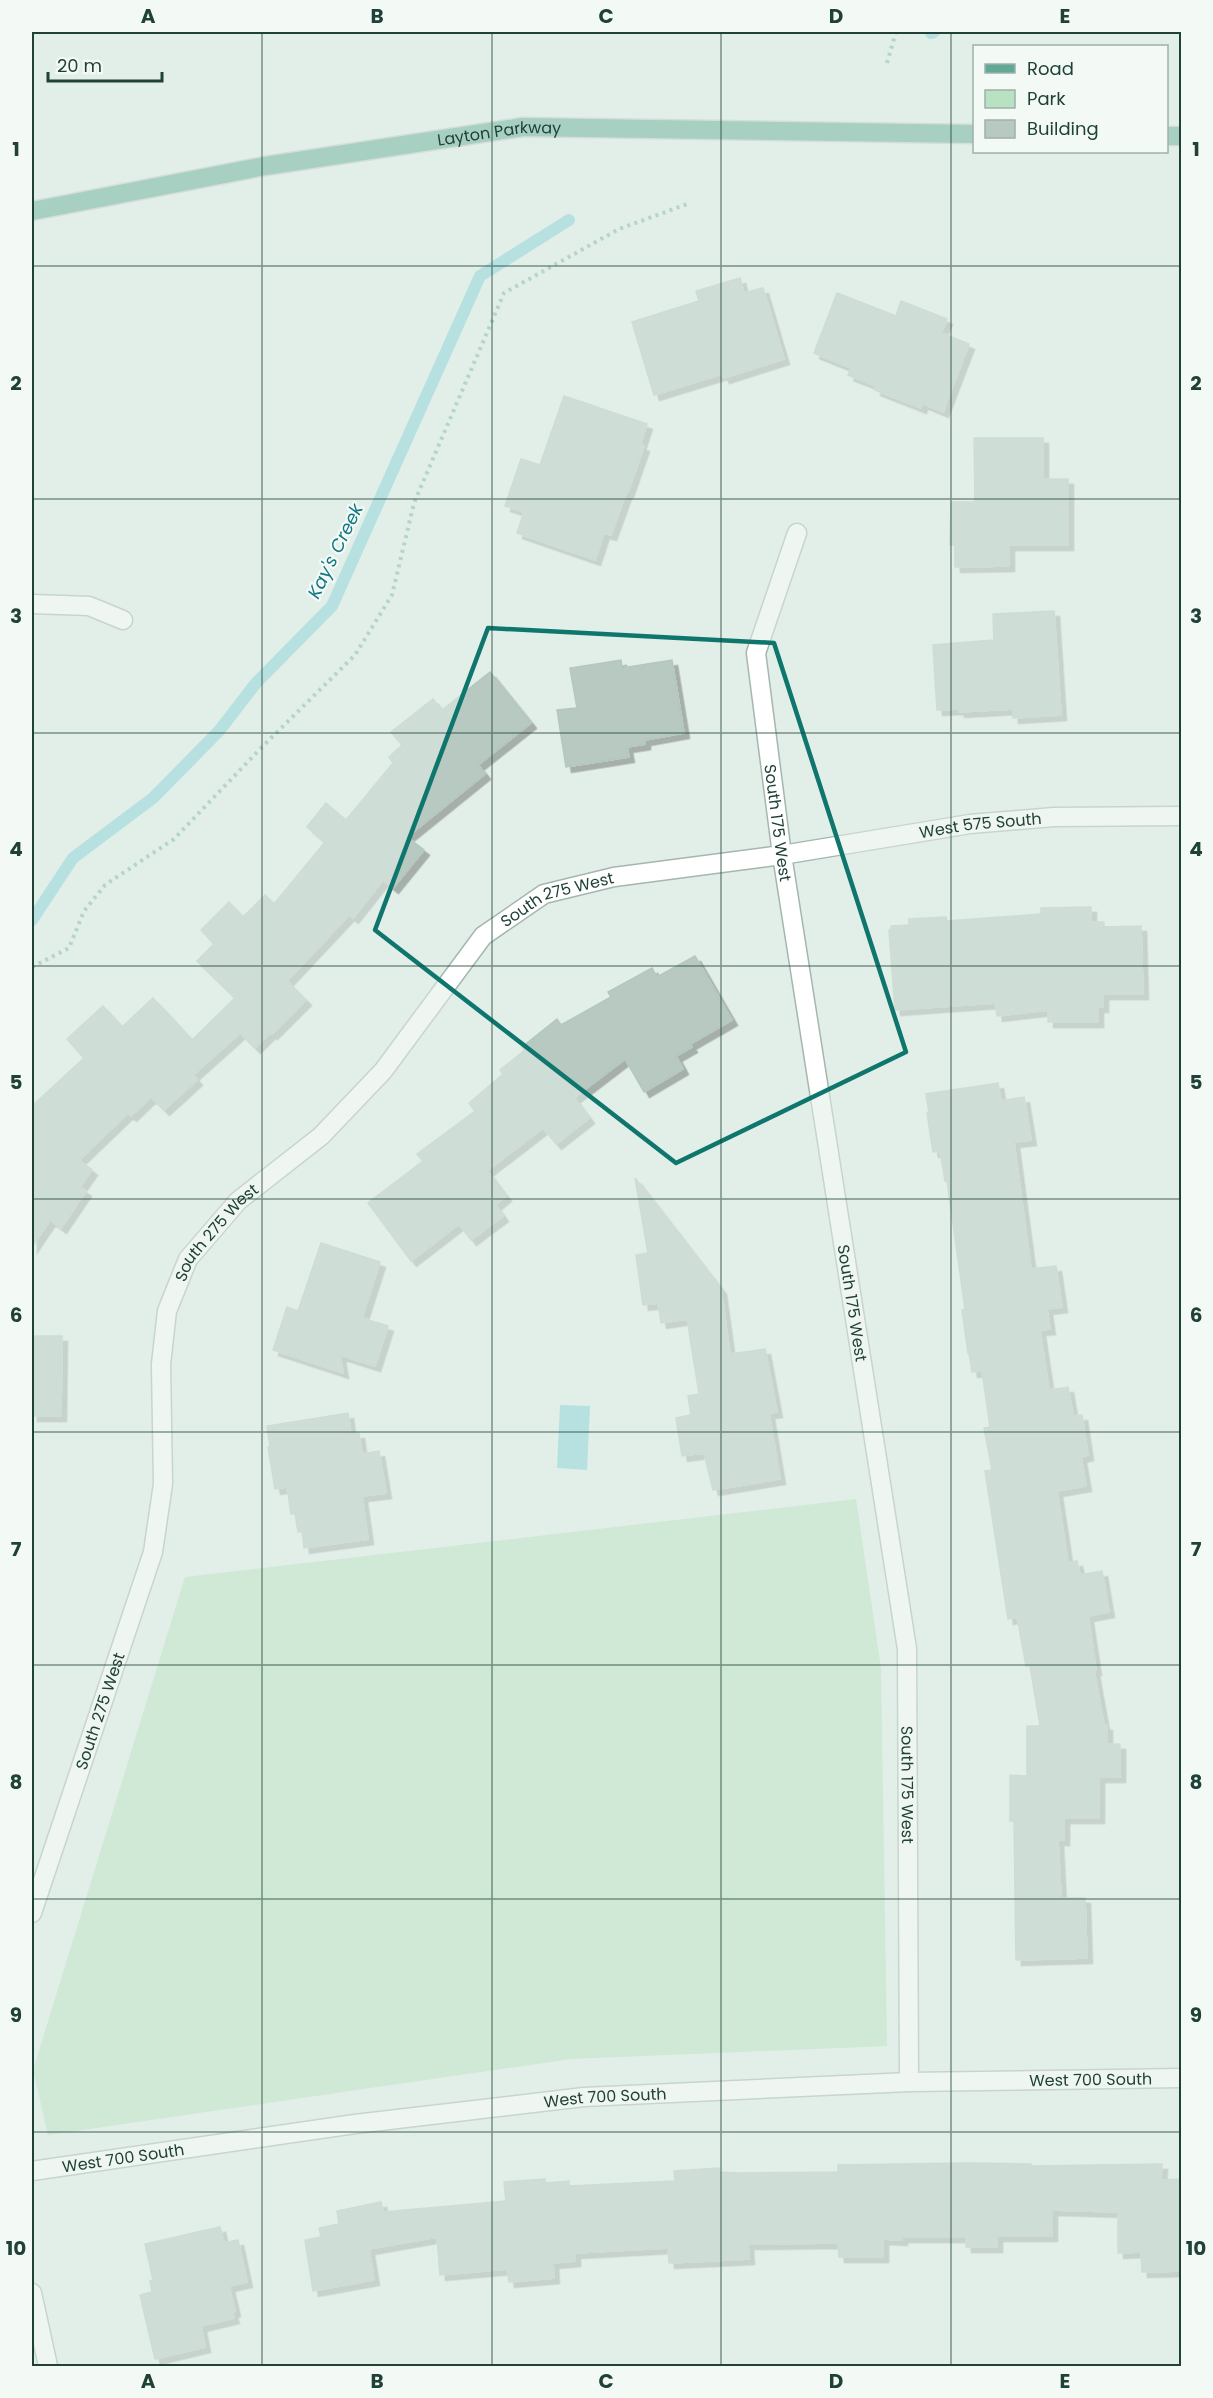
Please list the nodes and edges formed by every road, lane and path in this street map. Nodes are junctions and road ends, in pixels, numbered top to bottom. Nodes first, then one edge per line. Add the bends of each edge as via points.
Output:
1 (896, 32) edge
2 (887, 63) dead end
3 (973, 134) edge
4 (690, 203) dead end
5 (32, 211) edge
6 (797, 533) dead end
7 (32, 604) edge
8 (123, 620) dead end
9 (1182, 816) edge
10 (782, 855) junction
11 (32, 967) edge
12 (32, 1913) edge
13 (1182, 2079) edge
14 (909, 2082) junction
15 (32, 2171) edge
16 (32, 2293) edge
17 (48, 2367) edge

1 - 2 path
3 - 5 main road, Layton Parkway via 523,127 265,166
4 - 11 path via 619,229 504,292 414,503 392,595 355,656 174,839 105,885 84,911 69,948
6 - 10 street, South 175 West via 756,653
7 - 8 street via 89,606
9 - 10 street, West 575 South via 1054,817 981,823
10 - 12 street, South 275 West via 614,877 544,894 483,936 383,1071 321,1136 238,1201 188,1259 167,1311 161,1364 163,1484 153,1552
10 - 14 street, South 175 West via 907,1649
13 - 14 street, West 700 South
14 - 15 street, West 700 South via 584,2097 355,2124
16 - 17 street

